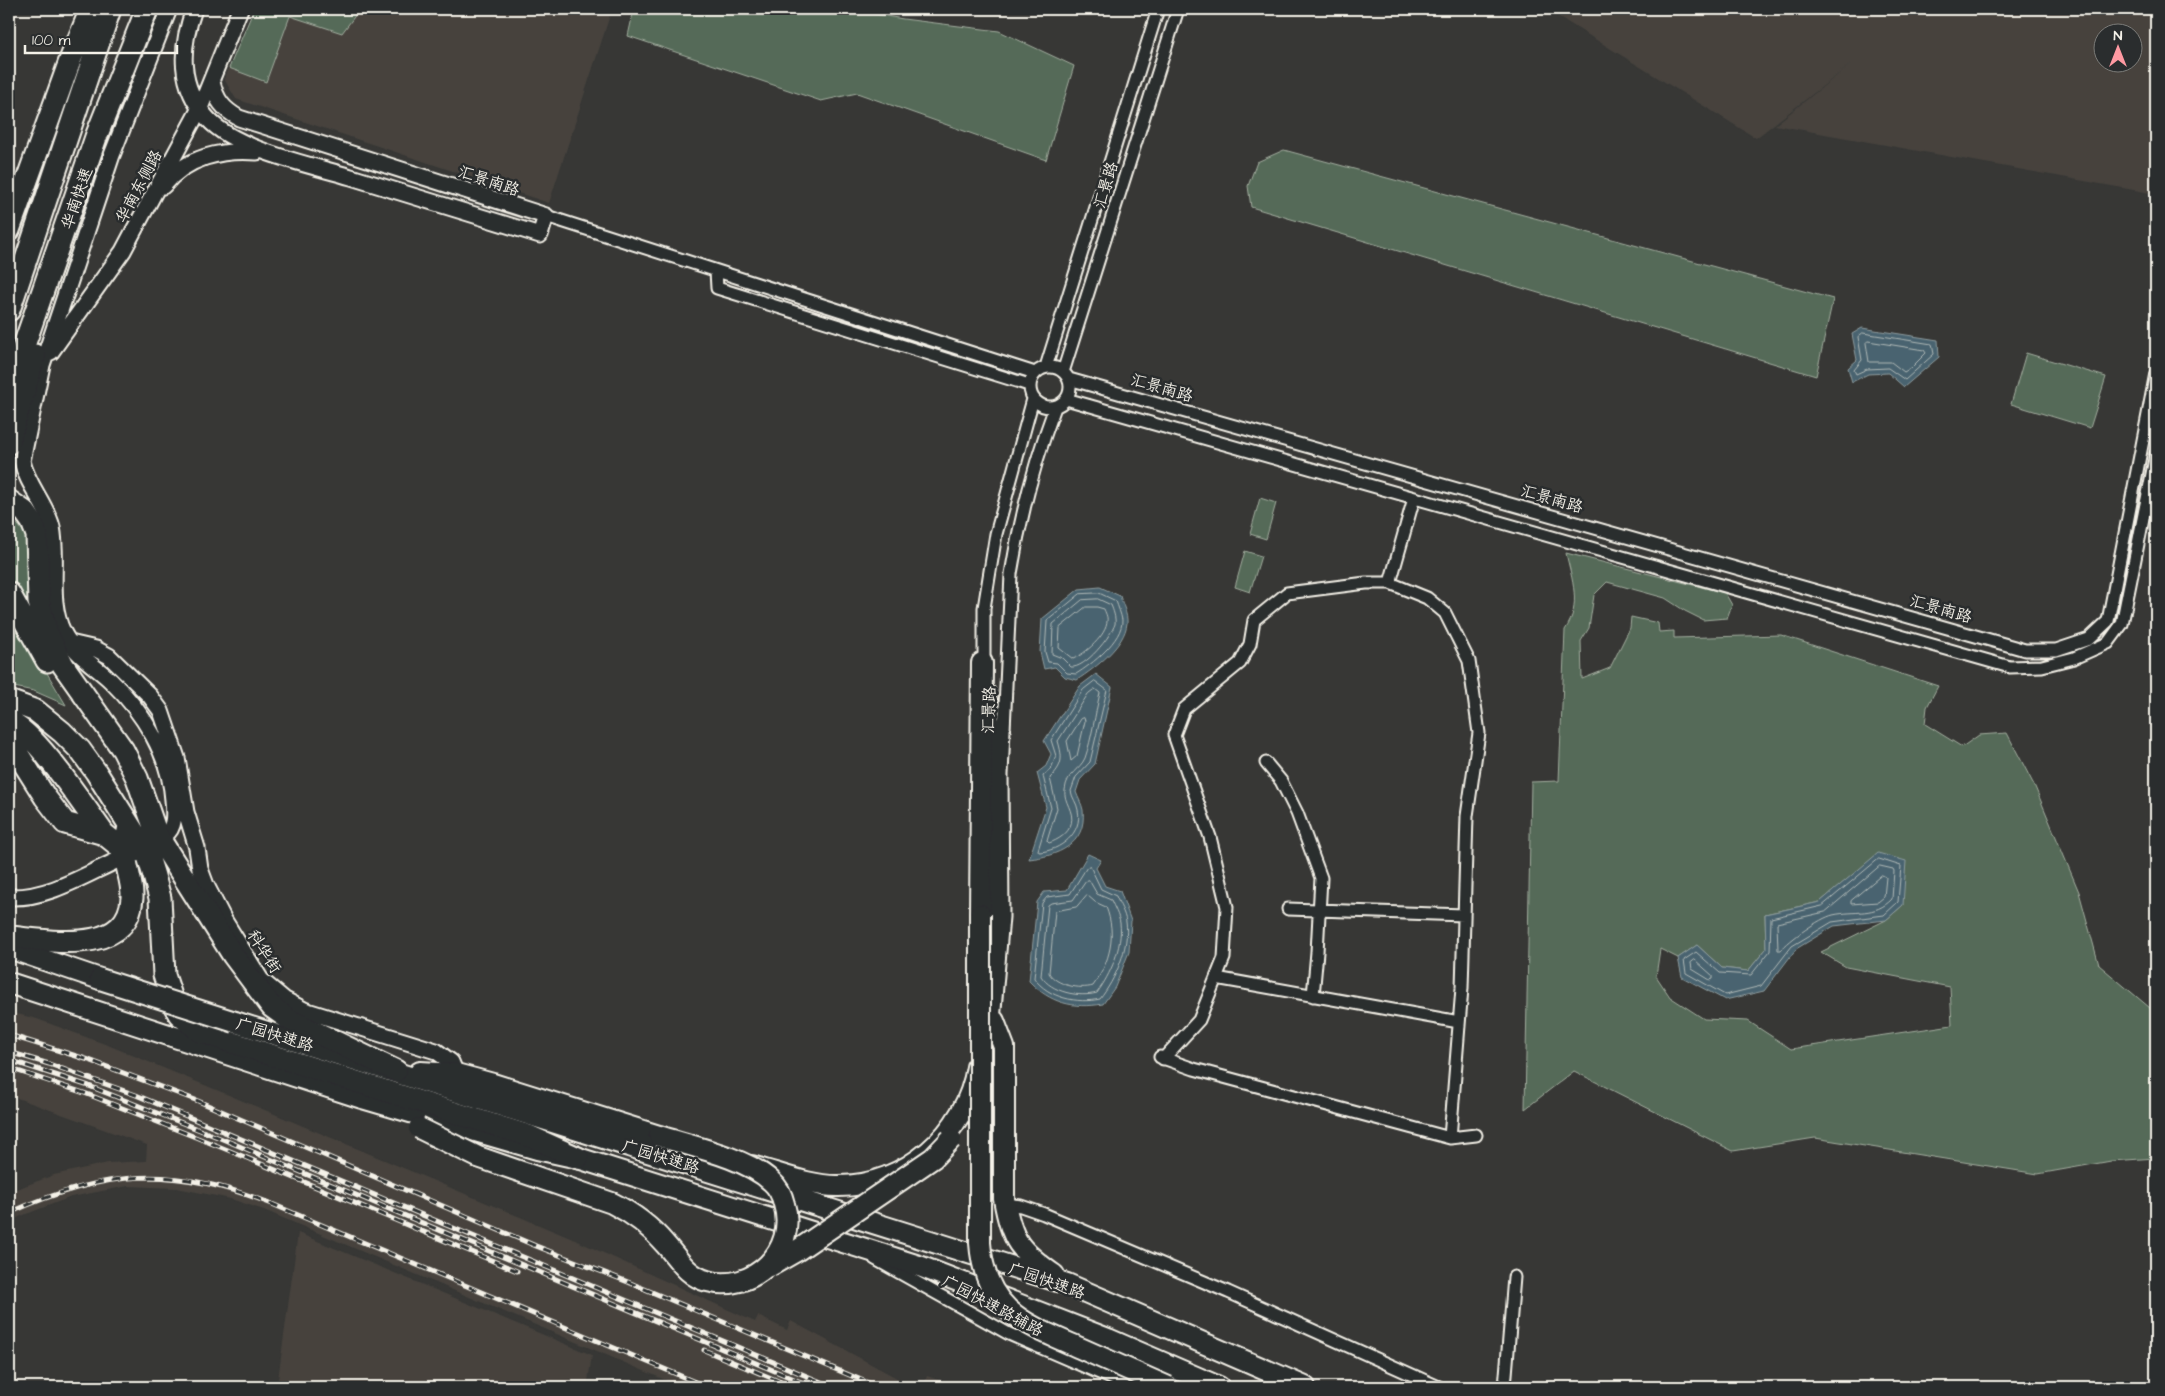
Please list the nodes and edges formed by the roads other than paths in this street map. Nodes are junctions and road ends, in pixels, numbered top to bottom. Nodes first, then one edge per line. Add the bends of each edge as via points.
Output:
1 (92, 9) edge
2 (110, 9) edge
3 (147, 9) edge
4 (169, 9) edge
5 (194, 9) edge
6 (240, 9) edge
7 (1158, 9) edge
8 (1178, 9) edge
9 (212, 82) junction
10 (200, 108) junction
11 (275, 154) junction
12 (146, 206) junction
13 (546, 216) junction
14 (9, 230) edge
15 (716, 271) junction
16 (50, 273) junction
17 (9, 310) edge
18 (42, 365) junction
19 (1046, 367) junction
20 (1035, 372) junction
21 (2156, 373) edge
22 (1066, 376) junction
23 (1029, 385) junction
24 (9, 389) edge
25 (1033, 399) junction
26 (1066, 399) junction
27 (1055, 406) junction
28 (9, 443) edge
29 (2156, 454) edge
30 (1414, 498) junction
31 (9, 501) edge
32 (1390, 583) junction
33 (9, 593) edge
34 (70, 643) junction
35 (982, 663) junction
36 (9, 701) edge
37 (101, 721) junction
38 (9, 722) edge
39 (9, 740) edge
40 (1266, 763) dead end
41 (129, 826) junction
42 (104, 834) junction
43 (165, 835) dead end
44 (146, 853) junction
45 (121, 855) junction
46 (9, 897) edge
47 (1320, 908) junction
48 (1288, 909) dead end
49 (1464, 915) junction
50 (9, 937) edge
51 (9, 948) edge
52 (1216, 978) junction
53 (9, 983) edge
54 (1313, 996) junction
55 (987, 1021) junction
56 (1459, 1022) junction
57 (396, 1071) junction
58 (456, 1074) junction
59 (362, 1098) junction
60 (1476, 1135) dead end
61 (950, 1136) junction
62 (1450, 1138) junction
63 (578, 1158) junction
64 (747, 1165) junction
65 (1005, 1204) junction
66 (844, 1241) junction
67 (762, 1271) junction
68 (1514, 1277) dead end
69 (1067, 1284) junction
70 (1132, 1387) edge
71 (1168, 1387) edge
72 (1219, 1387) edge
73 (1305, 1387) edge
74 (1439, 1387) edge
75 (1505, 1387) edge

1 - 14 highway via 51,111
2 - 17 highway, 华南快速
3 - 16 highway, 华南快速 via 96,137
4 - 18 street, 华南东侧路 via 112,155
5 - 10 street via 183,54 185,74
6 - 9 street, 华南东侧路
7 - 19 street, 汇景路
8 - 22 street, 汇景路
9 - 10 street, 华南东侧路
9 - 13 street, 汇景南路 via 220,105 251,122
10 - 11 street via 208,119 230,136
10 - 12 street, 华南东侧路
11 - 12 street via 224,152 194,161 170,177
11 - 13 street via 540,235
12 - 18 street, 华南东侧路 via 123,251
13 - 15 street, 汇景南路
15 - 20 street, 汇景南路
15 - 23 street via 717,288
16 - 24 highway, 华南快速
16 - 28 highway via 45,323
18 - 34 street, 华南东侧路 via 22,461 24,473 51,525 56,604 63,632
19 - 20 street
19 - 22 street via 1052,366
20 - 23 street
21 - 22 street, 汇景南路 via 2108,621 2088,640 2056,650 2025,650
22 - 26 street via 1069,393
23 - 25 street
25 - 27 street via 1043,406
25 - 35 street, 汇景路 via 996,534 984,608
26 - 27 street
26 - 30 street
27 - 55 street, 汇景路 via 1032,476 1011,574 1002,775 1003,917
29 - 30 street via 2122,624 2108,643 2074,658 2042,666 2010,667
30 - 32 street
31 - 37 highway via 25,512 37,535 39,602 47,632 63,665
32 - 49 street via 1427,598 1445,613 1469,661 1480,733 1467,816
32 - 52 street via 1287,593 1254,620 1250,644 1240,663 1184,709 1174,735 1210,838 1227,906 1224,958
33 - 37 highway via 65,693
34 - 43 street, 华南东侧路 via 129,701 162,752 172,786 174,814 172,827
34 - 58 street, 科华街 via 96,649 109,656 161,711 169,732 200,868 224,920 261,980 285,1000 304,1010 436,1051 451,1062
35 - 55 street, 汇景路 via 994,723 994,941
35 - 71 highway, bridge via 980,1243 983,1266 991,1288 1011,1313 1033,1327
36 - 41 highway via 36,711 62,732 90,765
37 - 57 highway via 123,750 137,778 157,835 253,984 272,1006 290,1020
38 - 42 highway via 46,756
39 - 42 highway via 64,823
40 - 47 street via 1281,781 1297,813 1321,878
41 - 44 highway
41 - 45 highway
42 - 45 highway
44 - 45 highway
44 - 63 highway via 160,898 165,982 174,1005 188,1024 230,1042 529,1136
45 - 46 street via 44,892 20,898
45 - 50 highway via 131,879 132,899 127,917 116,930 102,938 83,941
47 - 48 street
47 - 49 street
47 - 54 street
49 - 56 street
51 - 57 highway, 广园快速路, bridge
52 - 54 street
52 - 62 street via 1199,1020 1161,1058
53 - 59 highway, 广园快速路
54 - 56 street
55 - 61 highway via 984,1065 977,1096 967,1118
55 - 65 highway via 1004,1047
56 - 62 street
57 - 58 highway
57 - 69 highway, 广园快速路
58 - 64 highway, bridge
59 - 63 highway, 广园快速路
59 - 67 highway, bridge via 478,1157 628,1211 665,1244 686,1270 705,1281 738,1282
60 - 62 street
61 - 64 highway, bridge via 909,1165 866,1184 820,1184
61 - 67 highway, bridge via 933,1158
63 - 66 highway, 广园快速路
64 - 67 highway, bridge via 772,1181 779,1190 786,1214 784,1243
65 - 69 highway via 1012,1234 1022,1249 1032,1260
65 - 74 street via 1028,1208 1090,1233
66 - 70 street, 广园快速路辅路 via 1009,1334
66 - 72 highway, 广园快速路 via 1081,1328
68 - 75 street
69 - 73 highway, 广园快速路

